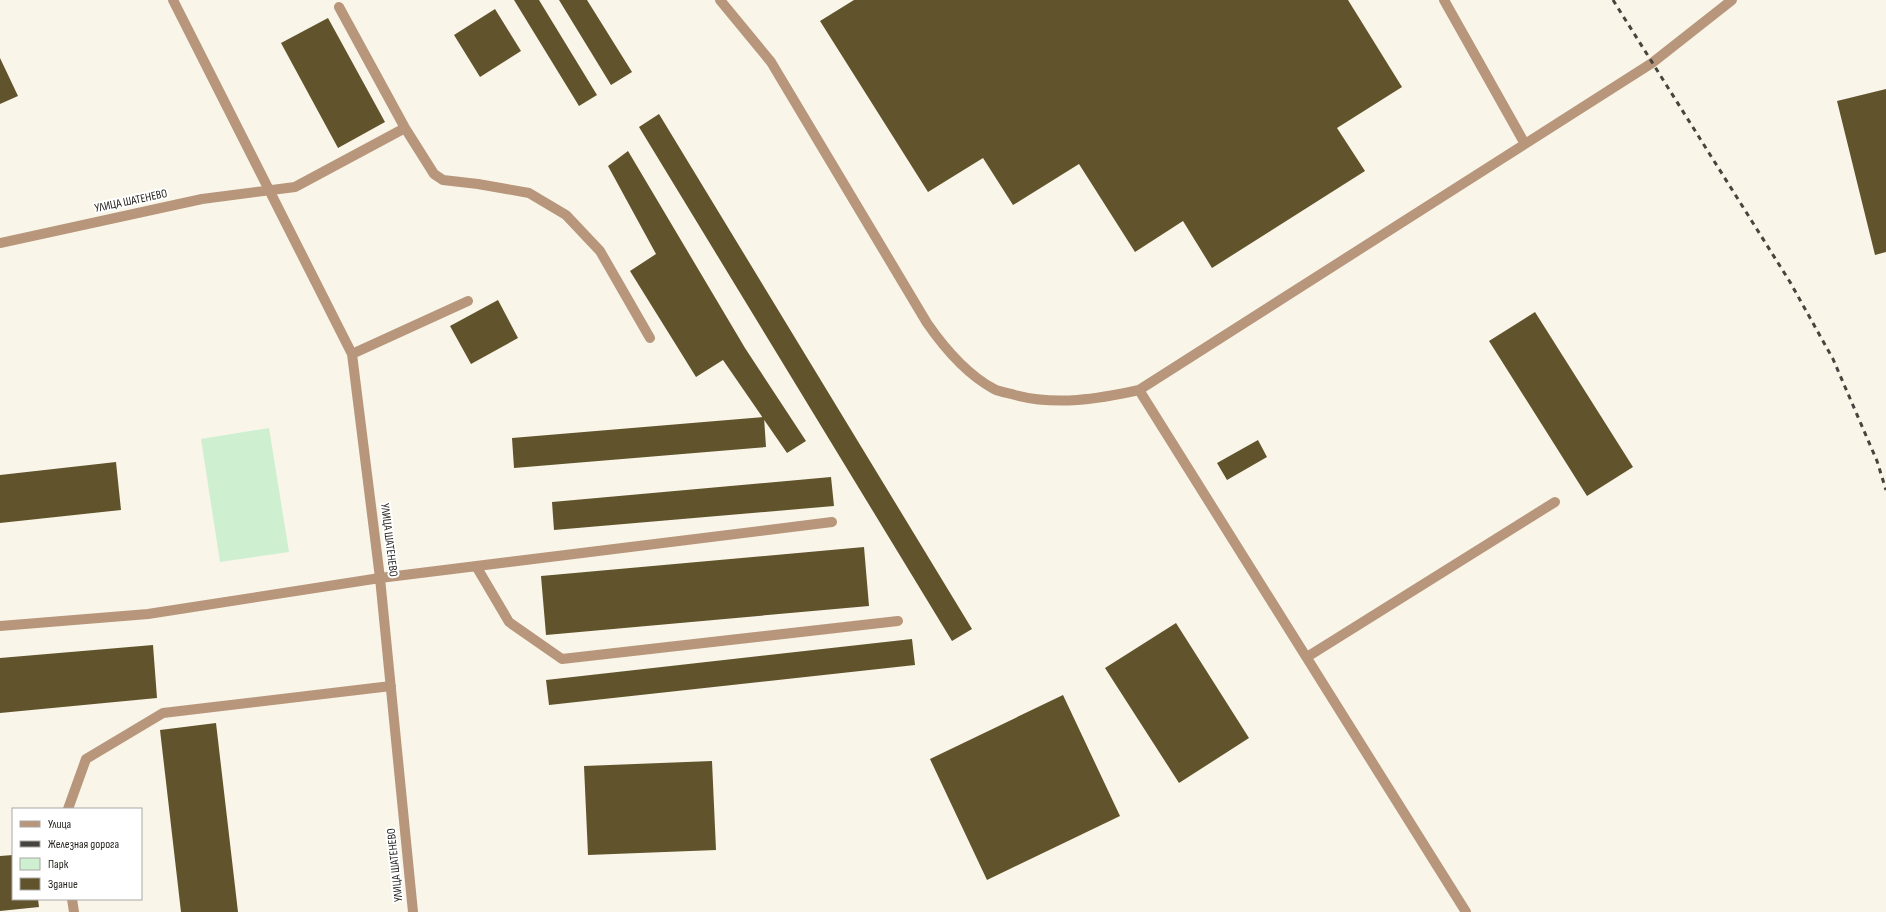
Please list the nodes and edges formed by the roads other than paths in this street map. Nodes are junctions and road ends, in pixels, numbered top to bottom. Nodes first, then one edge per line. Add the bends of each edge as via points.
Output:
1 (173, 0) edge
2 (720, 0) edge
3 (1444, 0) edge
4 (1732, 0) edge
5 (339, 7) dead end
6 (405, 128) junction
7 (1525, 144) junction
8 (270, 190) junction
9 (1, 240) edge
10 (468, 301) dead end
11 (650, 338) dead end
12 (352, 354) junction
13 (1139, 390) junction
14 (1555, 502) dead end
15 (832, 522) dead end
16 (476, 566) junction
17 (380, 578) junction
18 (898, 621) dead end
19 (0, 626) edge
20 (1307, 657) junction
21 (391, 686) junction
22 (68, 808) edge
23 (72, 900) edge
24 (74, 912) edge
25 (413, 912) edge
26 (1466, 912) edge

1 - 8 street, УЛИЦА ШАТЕНЕВО
2 - 13 street via 771,62 945,349 969,371 995,389 1027,398 1080,401
3 - 7 street
4 - 7 street via 1652,63
5 - 6 street
6 - 8 street via 295,187
6 - 11 street via 434,174 442,180 529,193 566,215 600,251
7 - 13 street
8 - 9 street, УЛИЦА ШАТЕНЕВО via 202,199
8 - 12 street, УЛИЦА ШАТЕНЕВО
10 - 12 street
12 - 17 street, УЛИЦА ШАТЕНЕВО
13 - 20 street
14 - 20 street
15 - 16 street
16 - 17 street
16 - 18 street via 509,622 562,659
17 - 19 street via 148,614
17 - 21 street, УЛИЦА ШАТЕНЕВО
20 - 26 street
21 - 22 street via 163,713 86,758
21 - 25 street, УЛИЦА ШАТЕНЕВО
23 - 24 street

